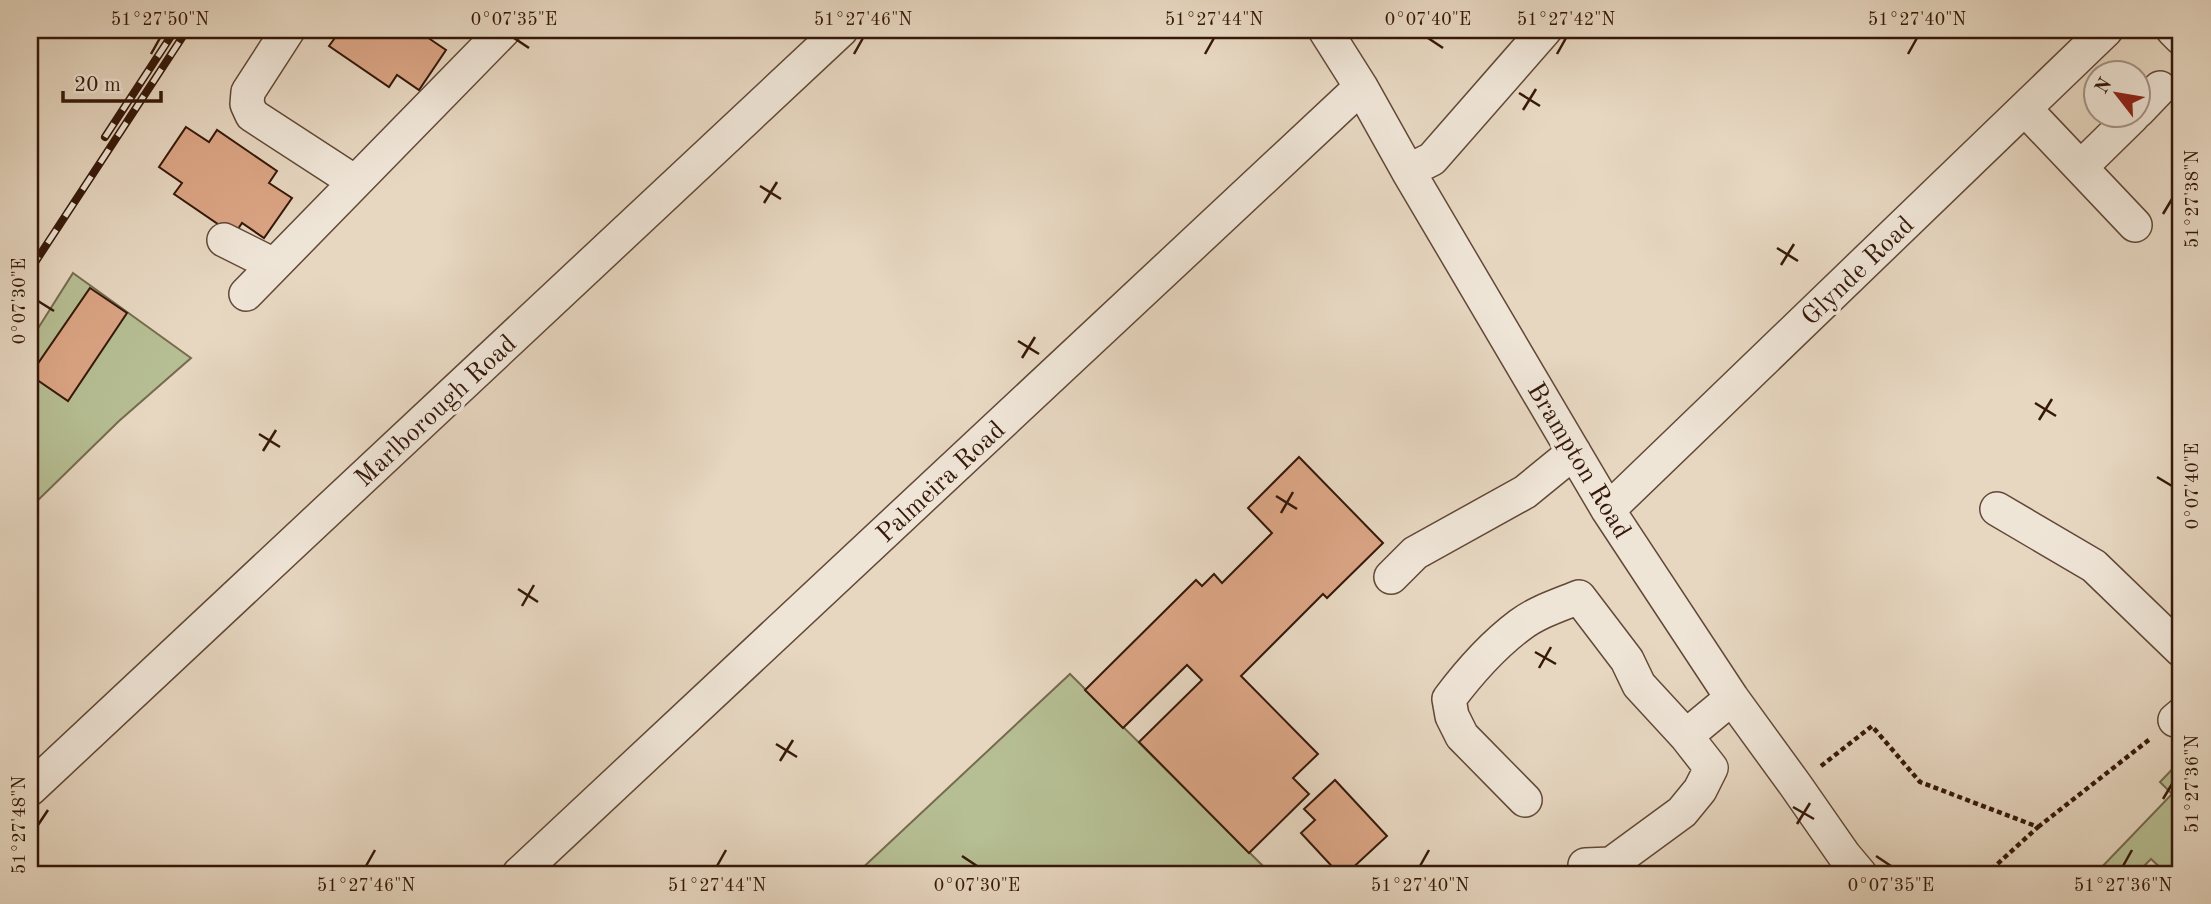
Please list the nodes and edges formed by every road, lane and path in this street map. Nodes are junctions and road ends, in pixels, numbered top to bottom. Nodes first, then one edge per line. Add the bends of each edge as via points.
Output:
1 (288, 30) edge
2 (504, 30) edge
3 (841, 30) edge
4 (1325, 30) edge
5 (1545, 30) edge
6 (2106, 30) edge
7 (2173, 30) edge
8 (2181, 38) edge
9 (1361, 87) junction
10 (2025, 109) junction
11 (2119, 130) edge
12 (2081, 167) junction
13 (1408, 171) junction
14 (355, 182) junction
15 (2135, 225) dead end
16 (224, 240) dead end
17 (274, 265) junction
18 (246, 293) dead end
19 (1574, 452) junction
20 (1997, 509) dead end
21 (1608, 510) junction
22 (1391, 577) dead end
23 (2181, 650) edge
24 (1732, 698) junction
25 (2178, 718) edge
26 (1686, 736) junction
27 (1796, 786) junction
28 (30, 789) edge
29 (1525, 800) dead end
30 (2038, 827) junction
31 (1585, 865) dead end
32 (519, 874) edge
33 (1860, 874) edge
34 (1992, 874) edge

1 - 14 street via 248,92 247,104 253,115
2 - 14 street
3 - 28 street, Marlborough Road
4 - 9 street, Brampton Road
5 - 13 street via 1432,159
6 - 10 street, Glynde Road
7 - 8 street
9 - 13 street, Brampton Road
9 - 32 street, Palmeira Road
10 - 12 street
10 - 21 street, Glynde Road
11 - 12 street
12 - 15 street
13 - 19 street, Brampton Road
14 - 17 street
16 - 17 street
17 - 18 street
19 - 21 street, Brampton Road
19 - 22 street via 1525,492 1415,553
20 - 23 street via 2094,566
21 - 24 street, Brampton Road
24 - 26 street
24 - 27 street, Brampton Road
25 - 30 path
26 - 29 street via 1639,685 1627,660 1579,597 1521,624 1474,665 1449,699 1462,736
26 - 31 street via 1711,768 1700,790 1682,812 1611,864
27 - 30 path via 1872,726 1920,782
27 - 33 street, Brampton Road
30 - 34 path

